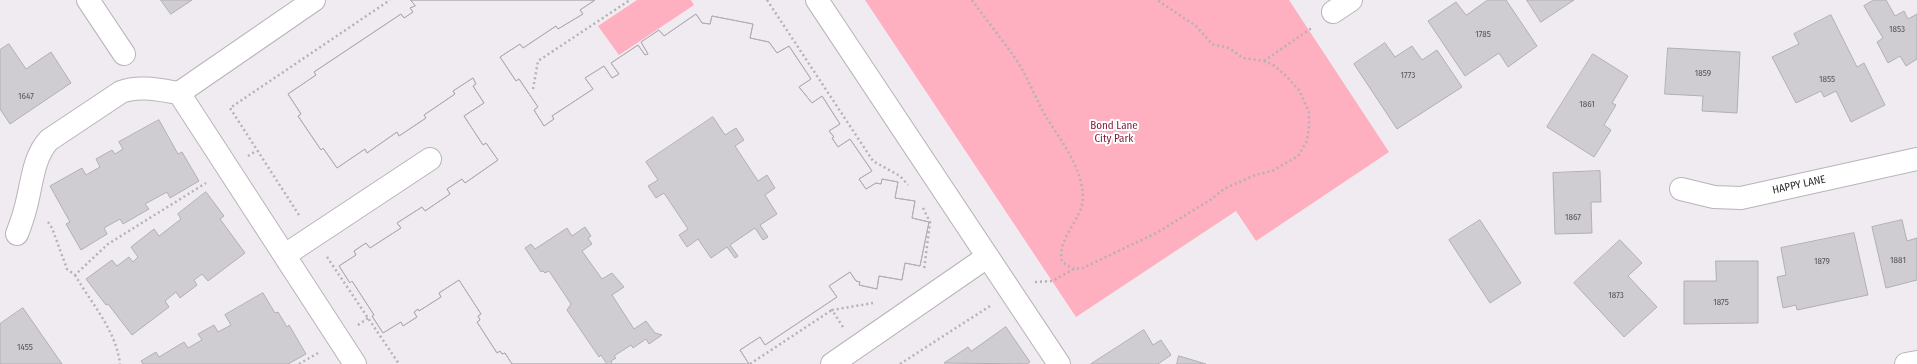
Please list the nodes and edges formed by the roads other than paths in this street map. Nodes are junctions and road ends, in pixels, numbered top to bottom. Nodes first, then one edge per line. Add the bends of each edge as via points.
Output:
1 (88, 0) edge
2 (314, 0) edge
3 (817, 0) edge
4 (1351, 0) edge
5 (1333, 12) road end
6 (124, 54) dead end
7 (179, 93) junction
8 (430, 159) dead end
9 (1917, 159) edge
10 (1681, 188) dead end
11 (17, 234) dead end
12 (285, 256) junction
13 (987, 257) junction
14 (1917, 362) edge
15 (355, 364) edge
16 (832, 364) edge
17 (1060, 364) edge
18 (1906, 364) edge

1 - 6 street
2 - 7 street
3 - 13 street
4 - 5 street
7 - 11 street via 139,88 126,90 49,140 38,157
7 - 12 street
8 - 12 street
9 - 10 street, HAPPY LANE via 1741,198 1714,197
12 - 15 street
13 - 16 street
13 - 17 street
14 - 18 street

